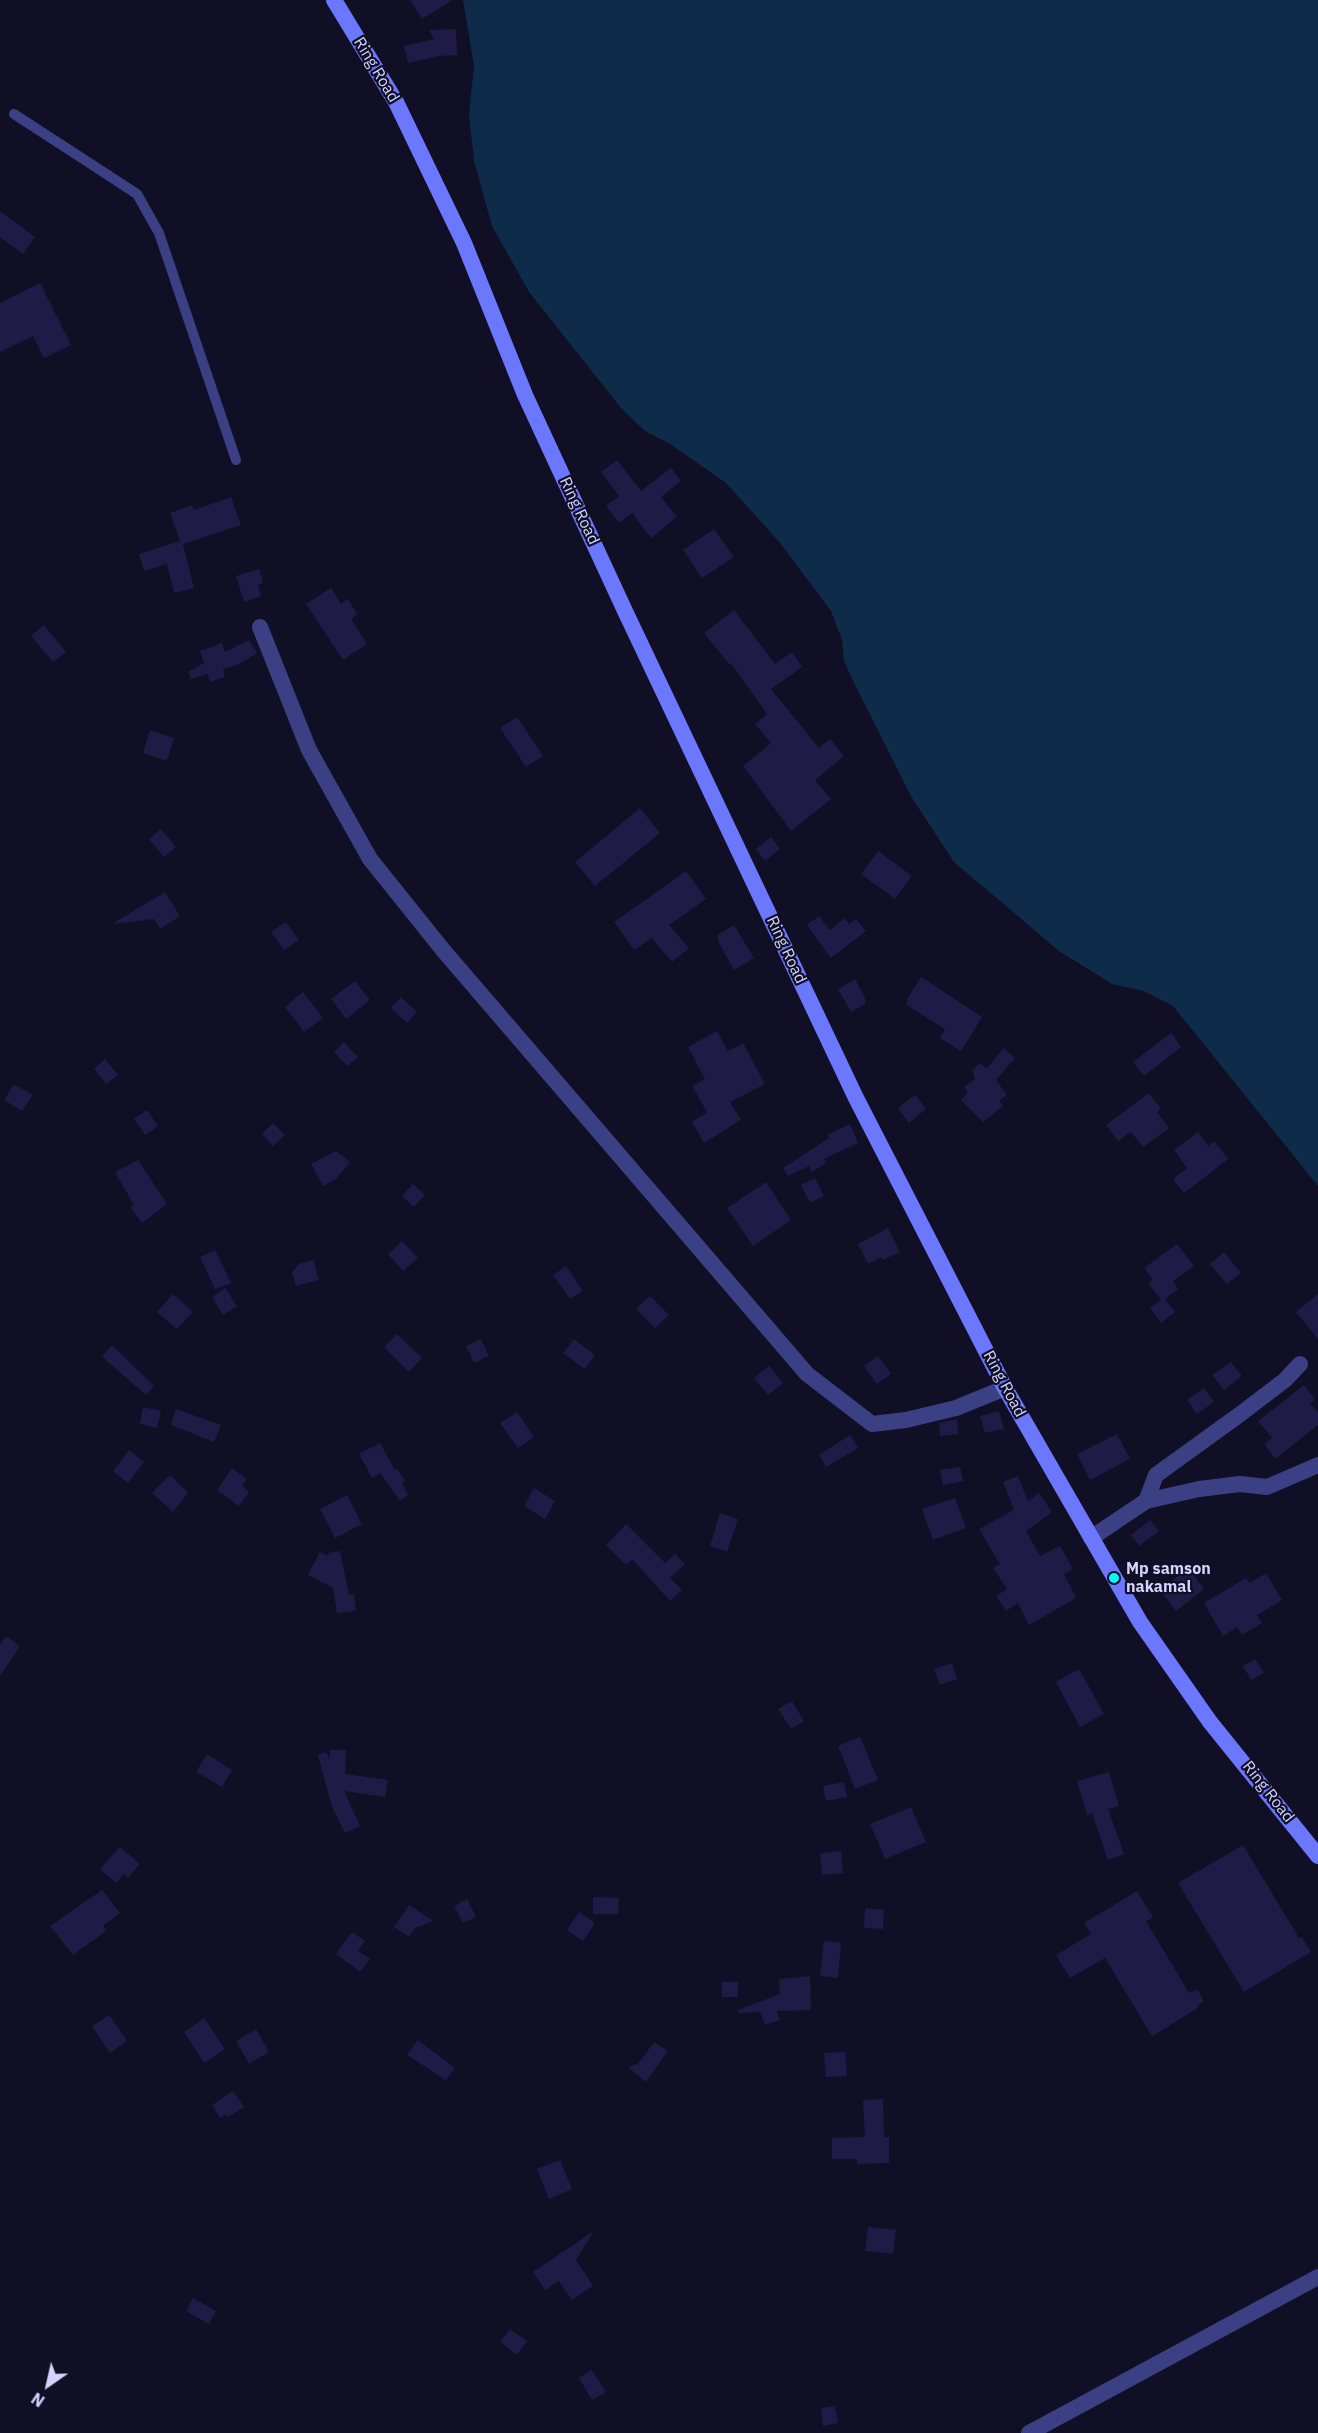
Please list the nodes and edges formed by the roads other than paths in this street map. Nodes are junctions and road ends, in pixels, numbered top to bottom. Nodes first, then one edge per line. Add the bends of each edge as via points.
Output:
1 (334, 0) edge
2 (14, 114) dead end
3 (236, 460) dead end
4 (260, 627) dead end
5 (1300, 1364) dead end
6 (1005, 1388) junction
7 (1318, 1465) edge
8 (1146, 1500) junction
9 (1091, 1538) junction
10 (1318, 1856) edge
11 (1318, 2277) edge
12 (1029, 2433) edge

1 - 6 main road, Ring Road via 396,102 464,243 525,396 640,643 856,1098
2 - 3 lane via 137,194 159,233
4 - 6 street via 309,750 370,859 443,950 807,1374 872,1424 956,1408
5 - 8 street via 1285,1380 1156,1476
6 - 9 main road, Ring Road
7 - 8 street via 1267,1487 1240,1484
8 - 9 street
9 - 10 main road, Ring Road via 1140,1622 1188,1692
11 - 12 street

